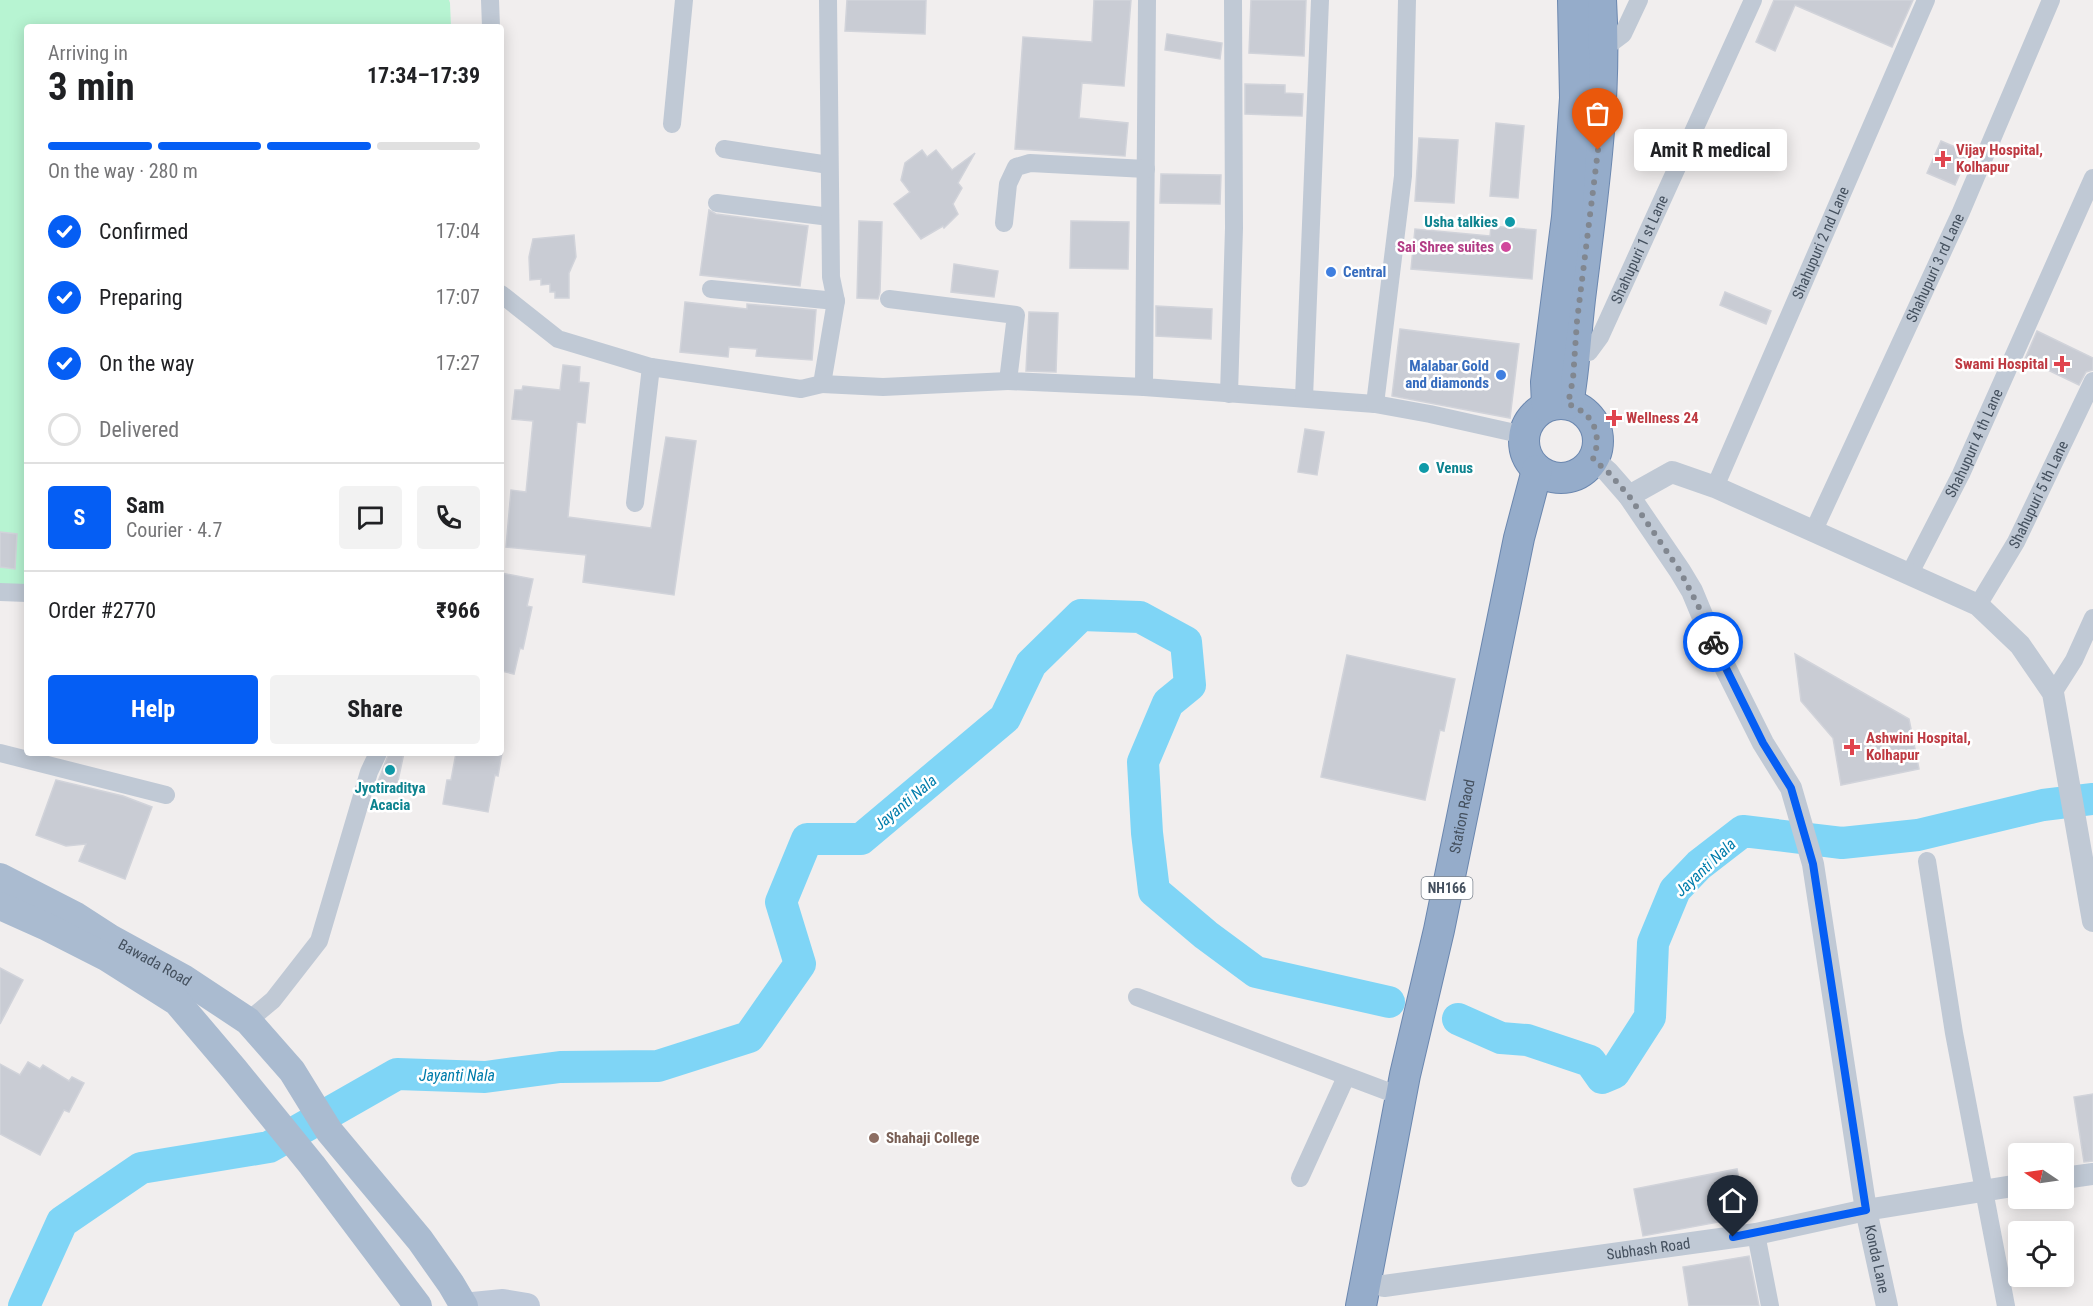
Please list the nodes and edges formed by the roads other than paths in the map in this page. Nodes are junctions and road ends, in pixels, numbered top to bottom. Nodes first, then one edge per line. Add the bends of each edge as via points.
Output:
1 (490, 0) edge
2 (684, 0) edge
3 (828, 0) edge
4 (1147, 0) edge
5 (1233, 0) edge
6 (1320, 0) edge
7 (1407, 0) edge
8 (1574, 0) edge
9 (1601, 0) edge
10 (1639, 0) edge
11 (1753, 0) edge
12 (1926, 0) edge
13 (2051, 0) edge
14 (491, 24) edge
15 (1603, 49) junction
16 (672, 124) dead end
17 (724, 149) dead end
18 (829, 165) junction
19 (1146, 169) junction
20 (2093, 178) edge
21 (717, 204) dead end
22 (830, 217) junction
23 (1004, 223) dead end
24 (711, 290) dead end
25 (504, 296) edge
26 (889, 299) dead end
27 (836, 301) junction
28 (1574, 355) junction
29 (651, 367) junction
30 (1008, 381) junction
31 (2093, 381) edge
32 (822, 384) junction
33 (1144, 387) junction
34 (1229, 394) junction
35 (1304, 398) junction
36 (1375, 404) junction
37 (1567, 408) junction
38 (1524, 435) junction
39 (1593, 459) junction
40 (1544, 474) junction
41 (1715, 487) junction
42 (1629, 496) junction
43 (635, 503) dead end
44 (1813, 532) junction
45 (1909, 575) junction
46 (0, 592) edge
47 (24, 593) edge
48 (1978, 605) junction
49 (2093, 618) edge
50 (2053, 693) junction
51 (0, 753) edge
52 (377, 756) edge
53 (166, 795) dead end
54 (1927, 861) dead end
55 (0, 877) edge
56 (0, 906) edge
57 (2093, 921) edge
58 (1137, 997) dead end
59 (248, 1021) junction
60 (1347, 1077) junction
61 (1400, 1096) junction
62 (2093, 1174) edge
63 (2074, 1177) edge
64 (1300, 1178) dead end
65 (2008, 1187) edge
66 (1984, 1190) junction
67 (1866, 1210) junction
68 (1756, 1234) junction
69 (1382, 1296) edge
70 (418, 1306) edge
71 (463, 1306) edge
72 (527, 1306) edge
73 (1361, 1306) edge
74 (1770, 1306) edge
75 (1887, 1306) edge
76 (2006, 1306) edge

1 - 14 street
2 - 16 street
3 - 18 street
4 - 19 street
5 - 34 street via 1234,228
6 - 35 street
7 - 36 street via 1403,176
8 - 37 highway via 1575,98 1567,217 1546,382
9 - 15 highway
10 - 15 street via 1623,34
11 - 28 street, Shahupuri 1 st Lane via 1600,337 1589,352
12 - 41 street, Shahupuri 2 nd Lane
13 - 44 street, Shahupuri 3 rd Lane via 1961,212
15 - 28 highway via 1596,172
17 - 18 street
18 - 22 street
19 - 23 street via 1030,163 1016,167 1008,183
19 - 33 street
20 - 45 street, Shahupuri 4 th Lane via 1961,474
21 - 22 street
22 - 27 street via 831,277
24 - 27 street
25 - 29 street via 558,339
26 - 30 street via 1016,315
27 - 32 street
28 - 37 highway
29 - 32 street via 801,389
29 - 43 street
30 - 32 street via 884,387
30 - 33 street
31 - 48 street, Shahupuri 5 th Lane via 2016,542
33 - 34 street
34 - 35 street
35 - 36 street
36 - 38 street
37 - 38 highway via 1533,415
37 - 39 highway via 1592,421 1598,440
38 - 40 highway via 1529,461
39 - 40 highway via 1571,477
39 - 42 street, Konda Lane
40 - 61 highway, Station Raod / NH166 via 1519,538 1441,922
40 - 69 highway, NH166
41 - 42 street via 1672,472
41 - 44 street
42 - 67 street, Konda Lane via 1692,591 1763,743 1791,788 1813,864
44 - 45 street
45 - 48 street
46 - 47 street
48 - 50 street via 2020,645
49 - 50 street
50 - 57 street
51 - 53 street
52 - 59 street via 319,941 273,1000
54 - 66 street
55 - 59 main road, Bawada Road via 183,978
56 - 70 main road via 106,957 177,1002 312,1165
58 - 60 street
59 - 71 main road, Bawada Road via 292,1071 329,1131 426,1249
60 - 61 street
60 - 64 street
61 - 73 highway, Station Raod / NH166
62 - 63 street
65 - 66 street, Subhash Road
66 - 67 street, Subhash Road
66 - 76 street
67 - 68 street, Subhash Road
67 - 75 street, Konda Lane
68 - 69 street, Subhash Road
68 - 74 street
71 - 72 main road via 503,1302

